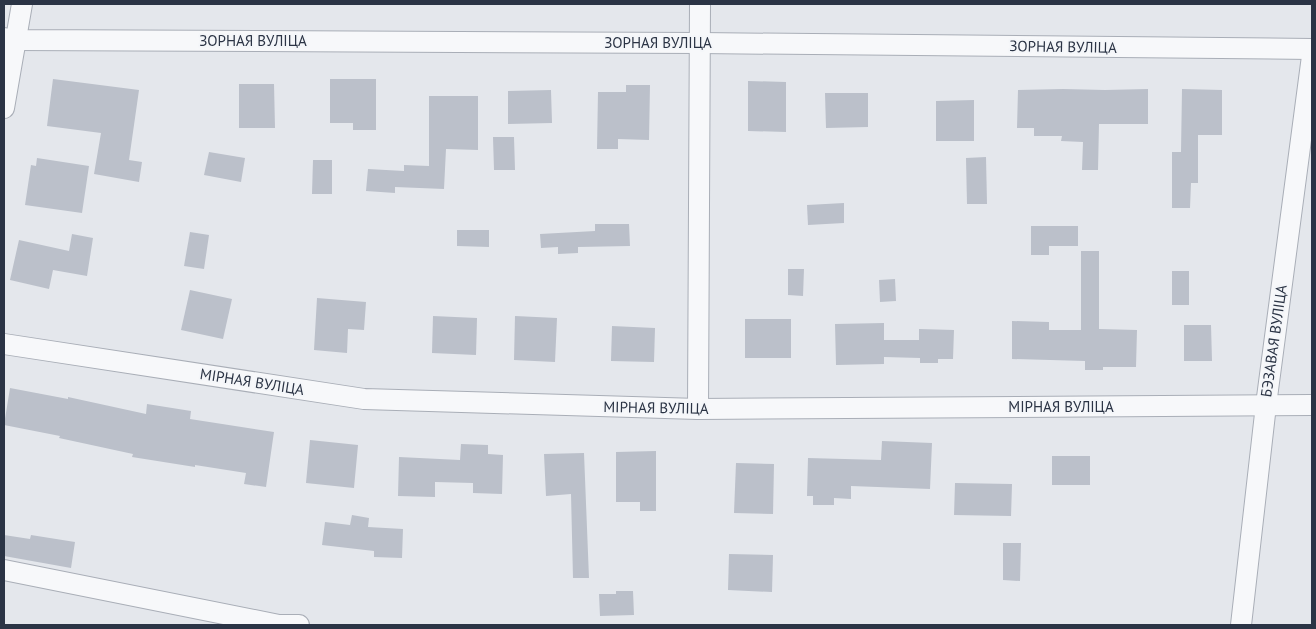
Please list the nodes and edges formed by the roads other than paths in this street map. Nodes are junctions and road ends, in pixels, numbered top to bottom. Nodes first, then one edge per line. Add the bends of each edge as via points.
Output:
1 (22, 4) edge
2 (700, 4) edge
3 (9, 39) edge
4 (700, 43) junction
5 (1312, 49) edge
6 (1312, 56) edge
7 (4, 108) edge
8 (4, 344) edge
9 (1266, 405) junction
10 (1312, 405) edge
11 (698, 409) junction
12 (4, 570) edge
13 (299, 625) edge
14 (1241, 625) edge

1 - 3 street
2 - 4 street
3 - 4 street, ЗОРНАЯ ВУЛІЦА
3 - 7 street
4 - 5 street, ЗОРНАЯ ВУЛІЦА
4 - 11 street
6 - 9 street, БЭЗАВАЯ ВУЛІЦА
8 - 11 street, МІРНАЯ ВУЛІЦА via 364,399
9 - 10 street, МІРНАЯ ВУЛІЦА
9 - 11 street, МІРНАЯ ВУЛІЦА
9 - 14 street, БЭЗАВАЯ ВУЛІЦА
12 - 13 street via 279,625

